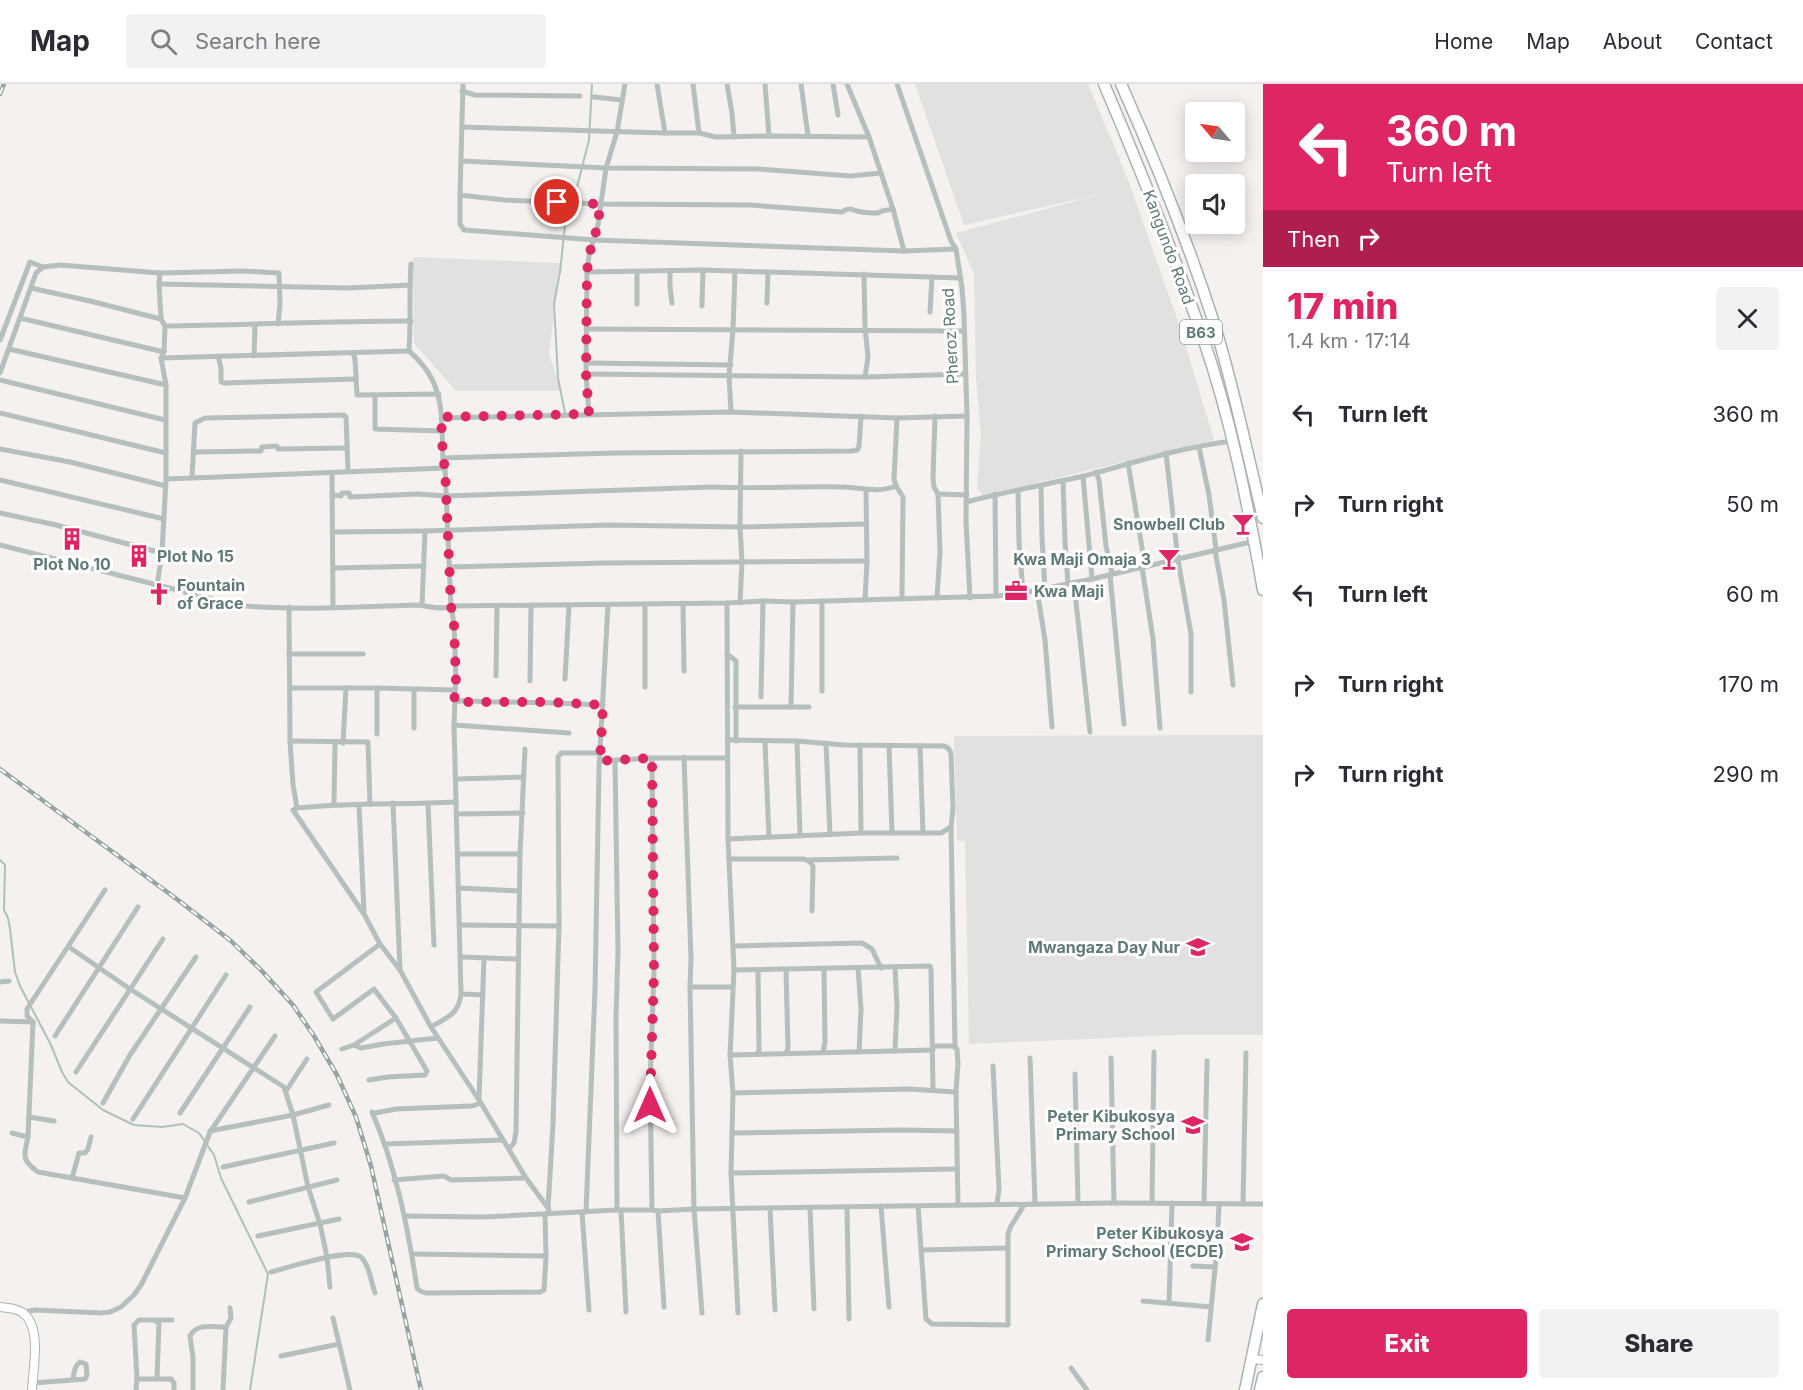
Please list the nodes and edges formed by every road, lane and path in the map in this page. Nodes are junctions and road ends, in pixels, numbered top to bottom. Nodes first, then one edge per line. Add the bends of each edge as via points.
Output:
1 (463, 84) edge
2 (625, 84) edge
3 (657, 84) edge
4 (693, 84) edge
5 (727, 84) edge
6 (765, 84) edge
7 (801, 84) edge
8 (833, 84) edge
9 (847, 84) edge
10 (897, 84) edge
11 (1104, 84) edge
12 (1121, 84) edge
13 (462, 92) junction
14 (580, 96) dead end
15 (594, 97) dead end
16 (622, 100) junction
17 (838, 114) dead end
18 (462, 127) junction
19 (617, 132) junction
20 (666, 133) junction
21 (699, 134) junction
22 (769, 136) junction
23 (808, 136) junction
24 (734, 137) junction
25 (869, 137) junction
26 (461, 161) junction
27 (606, 168) junction
28 (881, 173) junction
29 (460, 195) junction
30 (600, 204) junction
31 (893, 209) junction
32 (594, 240) junction
33 (956, 249) junction
34 (904, 252) junction
35 (411, 264) dead end
36 (43, 267) junction
37 (703, 270) junction
38 (735, 271) junction
39 (587, 272) junction
40 (637, 272) junction
41 (670, 272) junction
42 (768, 272) junction
43 (160, 273) junction
44 (864, 274) junction
45 (932, 277) junction
46 (961, 278) junction
47 (159, 284) junction
48 (410, 285) junction
49 (280, 287) junction
50 (31, 288) junction
51 (672, 303) dead end
52 (767, 303) dead end
53 (637, 304) dead end
54 (702, 306) dead end
55 (930, 312) dead end
56 (20, 318) junction
57 (161, 319) junction
58 (411, 321) junction
59 (278, 324) junction
60 (255, 325) junction
61 (165, 326) junction
62 (586, 329) junction
63 (734, 330) junction
64 (865, 330) junction
65 (964, 332) junction
66 (0, 340) edge
67 (9, 350) junction
68 (409, 351) junction
69 (353, 352) junction
70 (163, 355) junction
71 (218, 356) junction
72 (254, 356) junction
73 (586, 363) junction
74 (731, 365) junction
75 (0, 373) edge
76 (586, 374) junction
77 (966, 374) junction
78 (729, 375) junction
79 (865, 377) junction
80 (356, 379) junction
81 (0, 380) edge
82 (166, 385) junction
83 (439, 394) junction
84 (375, 396) junction
85 (730, 412) junction
86 (0, 413) edge
87 (589, 414) junction
88 (861, 416) junction
89 (935, 416) junction
90 (967, 416) junction
91 (441, 417) junction
92 (897, 418) junction
93 (165, 420) junction
94 (442, 431) junction
95 (1233, 441) junction
96 (1198, 447) junction
97 (347, 448) junction
98 (0, 449) edge
99 (194, 452) junction
100 (741, 452) junction
101 (166, 453) junction
102 (1166, 453) junction
103 (443, 458) junction
104 (1128, 463) junction
105 (445, 468) junction
106 (332, 471) junction
107 (348, 471) junction
108 (1096, 472) junction
109 (1083, 476) junction
110 (192, 477) junction
111 (0, 480) edge
112 (1063, 481) junction
113 (166, 482) junction
114 (896, 486) junction
115 (1041, 486) junction
116 (741, 489) junction
117 (866, 490) junction
118 (1018, 491) junction
119 (938, 494) junction
120 (995, 494) junction
121 (333, 495) junction
122 (967, 495) junction
123 (447, 496) junction
124 (966, 502) junction
125 (0, 513) edge
126 (1263, 518) edge
127 (164, 519) junction
128 (866, 524) junction
129 (740, 526) junction
130 (448, 530) junction
131 (425, 531) junction
132 (332, 532) junction
133 (1254, 541) junction
134 (0, 545) edge
135 (1215, 550) junction
136 (162, 553) junction
137 (1178, 560) junction
138 (867, 561) junction
139 (742, 562) junction
140 (424, 566) junction
141 (1143, 566) junction
142 (450, 567) junction
143 (334, 568) junction
144 (1111, 574) junction
145 (1092, 579) junction
146 (1071, 584) junction
147 (157, 586) junction
148 (1045, 589) junction
149 (1037, 590) junction
150 (1263, 590) edge
151 (1023, 593) junction
152 (996, 596) junction
153 (937, 598) junction
154 (970, 598) junction
155 (902, 599) junction
156 (822, 600) junction
157 (865, 600) junction
158 (763, 601) junction
159 (793, 602) junction
160 (683, 603) junction
161 (727, 603) junction
162 (740, 603) junction
163 (608, 604) junction
164 (645, 604) junction
165 (422, 605) junction
166 (531, 605) junction
167 (569, 605) junction
168 (451, 606) junction
169 (497, 606) junction
170 (289, 607) junction
171 (333, 608) junction
172 (289, 654) junction
173 (363, 654) dead end
174 (727, 654) junction
175 (684, 671) dead end
176 (496, 676) dead end
177 (565, 679) dead end
178 (530, 681) dead end
179 (1233, 685) dead end
180 (645, 687) dead end
181 (290, 688) junction
182 (346, 688) junction
183 (377, 688) junction
184 (414, 690) junction
185 (454, 690) junction
186 (822, 691) dead end
187 (1191, 692) dead end
188 (761, 697) dead end
189 (455, 702) junction
190 (603, 705) junction
191 (727, 707) junction
192 (736, 707) junction
193 (791, 707) junction
194 (809, 707) dead end
195 (1124, 724) dead end
196 (454, 725) junction
197 (1052, 727) dead end
198 (1160, 728) dead end
199 (414, 729) dead end
200 (1090, 732) dead end
201 (569, 733) dead end
202 (377, 734) dead end
203 (728, 740) junction
204 (290, 741) junction
205 (736, 741) junction
206 (797, 741) junction
207 (765, 742) junction
208 (335, 743) junction
209 (343, 743) junction
210 (825, 743) junction
211 (860, 745) junction
212 (889, 746) junction
213 (920, 746) junction
214 (525, 749) dead end
215 (600, 753) junction
216 (684, 757) junction
217 (652, 758) junction
218 (727, 758) junction
219 (600, 761) junction
220 (615, 761) junction
221 (524, 777) junction
222 (456, 779) junction
223 (456, 802) junction
224 (393, 803) junction
225 (334, 804) junction
226 (370, 804) junction
227 (428, 804) junction
228 (359, 806) junction
229 (297, 808) junction
230 (523, 813) junction
231 (457, 814) junction
232 (951, 827) junction
233 (861, 833) junction
234 (891, 833) junction
235 (923, 833) junction
236 (830, 835) junction
237 (800, 836) junction
238 (769, 837) junction
239 (728, 839) junction
240 (458, 854) junction
241 (520, 854) junction
242 (897, 858) dead end
243 (729, 859) junction
244 (807, 860) junction
245 (459, 888) junction
246 (105, 891) dead end
247 (519, 891) junction
248 (138, 907) dead end
249 (812, 911) dead end
250 (364, 914) junction
251 (460, 925) junction
252 (519, 926) junction
253 (559, 926) junction
254 (163, 939) dead end
255 (380, 944) junction
256 (434, 945) dead end
257 (733, 946) junction
258 (69, 947) junction
259 (196, 957) dead end
260 (461, 957) junction
261 (484, 958) junction
262 (518, 959) junction
263 (99, 968) junction
264 (858, 968) junction
265 (881, 968) junction
266 (895, 968) junction
267 (824, 969) junction
268 (400, 970) junction
269 (734, 970) junction
270 (758, 970) junction
271 (786, 970) junction
272 (226, 975) dead end
273 (9, 981) dead end
274 (0, 982) edge
275 (690, 987) junction
276 (732, 987) junction
277 (130, 989) junction
278 (461, 994) junction
279 (483, 995) junction
280 (250, 1007) dead end
281 (160, 1008) junction
282 (396, 1018) junction
283 (0, 1021) edge
284 (33, 1022) junction
285 (431, 1027) junction
286 (191, 1028) junction
287 (55, 1036) dead end
288 (275, 1036) dead end
289 (438, 1038) junction
290 (409, 1042) junction
291 (354, 1045) junction
292 (955, 1047) junction
293 (933, 1048) junction
294 (223, 1049) junction
295 (342, 1049) dead end
296 (896, 1051) junction
297 (823, 1052) junction
298 (859, 1052) junction
299 (1154, 1052) dead end
300 (786, 1053) junction
301 (1246, 1053) dead end
302 (757, 1054) junction
303 (730, 1055) junction
304 (1030, 1058) dead end
305 (1111, 1058) dead end
306 (307, 1059) dead end
307 (1207, 1061) dead end
308 (993, 1066) dead end
309 (253, 1068) junction
310 (76, 1072) dead end
311 (1075, 1074) dead end
312 (369, 1080) dead end
313 (933, 1089) junction
314 (286, 1091) junction
315 (956, 1092) junction
316 (733, 1093) junction
317 (480, 1101) junction
318 (103, 1103) dead end
319 (329, 1105) dead end
320 (180, 1113) dead end
321 (293, 1115) junction
322 (29, 1117) junction
323 (133, 1119) dead end
324 (54, 1121) dead end
325 (957, 1131) junction
326 (210, 1132) junction
327 (12, 1133) dead end
328 (732, 1133) junction
329 (28, 1137) junction
330 (91, 1137) dead end
331 (503, 1140) junction
332 (334, 1143) dead end
333 (386, 1144) junction
334 (509, 1149) junction
335 (301, 1150) junction
336 (223, 1167) dead end
337 (957, 1169) junction
338 (731, 1173) junction
339 (72, 1178) junction
340 (526, 1178) junction
341 (337, 1180) dead end
342 (394, 1180) junction
343 (308, 1187) junction
344 (185, 1198) junction
345 (249, 1202) dead end
346 (1078, 1203) junction
347 (1114, 1203) junction
348 (1152, 1203) junction
349 (1172, 1203) junction
350 (997, 1204) junction
351 (1035, 1204) junction
352 (1204, 1204) junction
353 (1219, 1204) junction
354 (1242, 1204) junction
355 (1263, 1204) edge
356 (958, 1205) junction
357 (1024, 1205) junction
358 (881, 1206) junction
359 (918, 1206) junction
360 (810, 1208) junction
361 (847, 1208) junction
362 (694, 1209) junction
363 (733, 1209) junction
364 (770, 1209) junction
365 (619, 1210) junction
366 (655, 1211) junction
367 (548, 1212) junction
368 (584, 1212) junction
369 (405, 1216) junction
370 (339, 1219) dead end
371 (320, 1224) junction
372 (258, 1236) dead end
373 (1171, 1244) junction
374 (1008, 1248) junction
375 (1217, 1248) junction
376 (921, 1250) junction
377 (412, 1254) junction
378 (546, 1256) junction
379 (327, 1257) junction
380 (1193, 1266) dead end
381 (1215, 1267) junction
382 (272, 1272) dead end
383 (330, 1287) dead end
384 (375, 1293) dead end
385 (1143, 1301) dead end
386 (1169, 1303) junction
387 (1263, 1304) edge
388 (0, 1307) edge
389 (664, 1307) dead end
390 (889, 1307) dead end
391 (1211, 1307) junction
392 (230, 1308) dead end
393 (814, 1309) dead end
394 (589, 1310) dead end
395 (775, 1310) dead end
396 (22, 1312) junction
397 (626, 1312) dead end
398 (702, 1313) dead end
399 (738, 1313) dead end
400 (333, 1318) dead end
401 (849, 1318) dead end
402 (153, 1320) junction
403 (172, 1320) dead end
404 (226, 1327) junction
405 (1208, 1340) dead end
406 (339, 1344) junction
407 (281, 1356) dead end
408 (1258, 1359) edge
409 (1071, 1368) dead end
410 (1263, 1377) edge
411 (137, 1379) junction
412 (157, 1379) junction
413 (74, 1380) dead end
414 (32, 1386) edge
415 (136, 1390) edge
416 (174, 1390) edge
417 (193, 1390) edge
418 (224, 1390) edge
419 (350, 1390) edge
420 (1087, 1390) edge
421 (1245, 1390) edge
422 (1260, 1390) edge

1 - 13 street
2 - 16 street
3 - 20 street
4 - 21 street
5 - 24 street
6 - 22 street
7 - 23 street
8 - 17 street
9 - 25 street
10 - 33 street, Pheroz Road
11 - 95 highway, Kangundo Road / B63 via 1163,225 1205,344
12 - 126 highway, Kangundo Road / B63 via 1150,149 1214,325
13 - 14 street
13 - 18 street
15 - 16 street
16 - 19 street
18 - 19 street
18 - 26 street
19 - 20 street
19 - 27 street
20 - 21 street
21 - 24 street
22 - 23 street
22 - 24 street
23 - 25 street
25 - 28 street
26 - 27 street
26 - 29 street
27 - 28 street via 759,169 850,176
27 - 30 street
28 - 31 street
29 - 30 street
29 - 32 street via 460,224 464,230
30 - 31 street via 750,205 842,212 853,208 878,213
30 - 32 street
31 - 34 street
32 - 34 street
32 - 39 street
33 - 34 street
33 - 46 street, Pheroz Road
35 - 48 street
36 - 43 street
36 - 50 street via 36,273
36 - 66 street via 30,262
37 - 38 street
37 - 41 street
37 - 54 street
38 - 42 street
38 - 63 street
39 - 40 street
39 - 62 street
40 - 41 street
40 - 53 street
41 - 51 street
42 - 44 street
42 - 52 street
43 - 47 street
43 - 49 street via 279,273
44 - 45 street
44 - 64 street
45 - 46 street
45 - 55 street
46 - 65 street, Pheroz Road
47 - 49 street
47 - 57 street
48 - 49 street
48 - 58 street
49 - 59 street
50 - 56 street
50 - 57 street
56 - 67 street
56 - 70 street
57 - 61 street
58 - 59 street
58 - 68 street
59 - 60 street
60 - 61 street
60 - 72 street
61 - 70 street
62 - 63 street
62 - 73 street
63 - 64 street
63 - 74 street
64 - 65 street
64 - 79 street
65 - 77 street, Pheroz Road
67 - 75 street
67 - 82 street
68 - 69 street
68 - 83 street via 427,369
69 - 72 street
69 - 80 street
70 - 71 street
70 - 82 street
71 - 72 street
71 - 80 street via 224,383
73 - 74 street
73 - 76 street
74 - 78 street
76 - 78 street
76 - 87 street
77 - 79 street
77 - 90 street, Pheroz Road
78 - 79 street
78 - 85 street
80 - 84 street via 357,395
81 - 93 street
82 - 93 street
83 - 84 street
83 - 91 street
84 - 94 street via 375,429
85 - 87 street
85 - 88 street
86 - 101 street
87 - 91 street
88 - 92 street
88 - 100 street via 859,447 855,451
89 - 90 street
89 - 92 street
89 - 119 street via 933,478
90 - 122 street, Pheroz Road
91 - 94 street
92 - 114 street
93 - 101 street
94 - 103 street
95 - 96 street
95 - 133 highway, Kangundo Road / B63
96 - 102 street
96 - 135 street via 1209,495
97 - 99 street via 277,446 262,447 261,452
97 - 99 street via 344,415 205,417 195,423
97 - 107 street
98 - 113 street
99 - 110 street
100 - 103 street
100 - 116 street
101 - 113 street
102 - 104 street
102 - 137 street
103 - 105 street
104 - 108 street
104 - 141 street
105 - 107 street
105 - 123 street
106 - 107 street
106 - 110 street
106 - 121 street
108 - 109 street
108 - 144 street
109 - 112 street
109 - 145 street
110 - 113 street
111 - 127 street
112 - 115 street
112 - 146 street
113 - 127 street
114 - 117 street
114 - 155 street via 903,497
115 - 118 street
115 - 148 street
116 - 117 street
116 - 123 street
116 - 129 street
117 - 128 street
118 - 120 street
118 - 151 street
119 - 122 street
119 - 153 street
120 - 124 street
120 - 152 street
121 - 123 street
121 - 132 street
122 - 124 street, Pheroz Road
123 - 130 street
124 - 154 street, Pheroz Road
125 - 136 street
127 - 136 street
128 - 129 street
128 - 138 street
129 - 130 street
129 - 139 street
130 - 131 street
130 - 142 street
131 - 132 street
131 - 140 street
132 - 143 street
133 - 135 street
133 - 150 highway, Kangundo Road / B63
134 - 147 street
135 - 137 street
135 - 179 street
136 - 147 street
137 - 141 street
137 - 187 street via 1191,634
138 - 139 street
138 - 157 street
139 - 142 street
139 - 162 street
140 - 143 street
140 - 165 street
141 - 144 street
141 - 198 street
142 - 168 street
143 - 171 street
144 - 145 street
144 - 195 street
145 - 146 street
146 - 148 street
146 - 200 street
147 - 170 street via 236,605
148 - 149 street
149 - 151 street
149 - 197 street
151 - 152 street
152 - 154 street
153 - 154 street
153 - 155 street
155 - 157 street
156 - 157 street
156 - 159 street
156 - 186 street
158 - 159 street
158 - 162 street
158 - 188 street
159 - 193 street
160 - 161 street
160 - 164 street
160 - 175 street
161 - 162 street
161 - 174 street
163 - 164 street
163 - 167 street
163 - 190 street
164 - 180 street
165 - 168 street
165 - 171 street
166 - 167 street
166 - 169 street
166 - 178 street
167 - 177 street
168 - 169 street
168 - 185 street
169 - 176 street
170 - 171 street
170 - 172 street
172 - 173 street
172 - 181 street
174 - 191 street
174 - 192 street via 736,661
181 - 182 street
181 - 204 street
182 - 183 street
182 - 209 street
183 - 184 street
183 - 202 street
184 - 185 street
184 - 199 street
185 - 189 street
189 - 190 street
189 - 196 street
190 - 215 street
191 - 192 street
191 - 203 street
192 - 193 street
192 - 205 street
193 - 194 street
196 - 201 street
196 - 222 street
203 - 205 street
203 - 218 street
204 - 208 street
204 - 229 street
205 - 207 street
206 - 207 street
206 - 210 street
206 - 237 street
207 - 238 street
208 - 209 street
208 - 225 street
209 - 226 street via 368,742
210 - 211 street
210 - 236 street
211 - 212 street
211 - 233 street
212 - 213 street
212 - 234 street
213 - 232 street via 944,746 951,753
213 - 235 street
214 - 221 street
215 - 219 street
215 - 253 street via 561,753 558,757
216 - 217 street
216 - 218 street
216 - 275 street
217 - 220 street
217 - 366 street via 654,959 650,1084
218 - 239 street
219 - 220 street
219 - 368 street
220 - 365 street
221 - 222 street
221 - 230 street
222 - 223 street
223 - 227 street
223 - 231 street
224 - 226 street
224 - 227 street
224 - 268 street
225 - 228 street
225 - 229 street
226 - 228 street
227 - 256 street
228 - 250 street
229 - 250 street via 293,810
230 - 231 street
230 - 241 street
231 - 240 street
232 - 235 street via 941,833
232 - 292 street
233 - 234 street
233 - 236 street
234 - 235 street
236 - 237 street
237 - 238 street
238 - 239 street
239 - 243 street
240 - 241 street
240 - 245 street
241 - 247 street
242 - 244 street
243 - 244 street
243 - 257 street
244 - 249 street via 813,866
245 - 247 street
245 - 251 street
246 - 258 street
247 - 252 street
248 - 263 street
250 - 255 street
251 - 252 street
251 - 260 street
252 - 253 street
252 - 262 street
253 - 367 street
254 - 277 street
255 - 268 street
255 - 282 street via 316,992 334,1019 374,989
257 - 265 street via 862,943 872,949
257 - 269 street
258 - 263 street
258 - 284 street via 27,1009
259 - 281 street
260 - 261 street
260 - 278 street
261 - 262 street
261 - 279 street
262 - 334 street via 516,1132
263 - 277 street
263 - 287 street
264 - 265 street
264 - 267 street
264 - 298 street
265 - 266 street
266 - 293 street via 930,967
266 - 296 street
267 - 271 street
267 - 297 street
268 - 285 street
269 - 270 street
269 - 276 street
270 - 271 street
270 - 302 street
271 - 300 street
272 - 286 street
273 - 274 street
275 - 276 street
275 - 362 street
276 - 303 street
277 - 281 street
277 - 310 street
278 - 279 street
278 - 285 street via 454,1013
279 - 317 street
280 - 294 street
281 - 286 street
281 - 318 street
282 - 290 street
282 - 291 street
283 - 284 street
284 - 322 street
285 - 289 street
286 - 294 street
286 - 323 street
288 - 309 street
289 - 290 street
289 - 317 street
290 - 291 street via 361,1048
290 - 312 street via 424,1064 425,1075
291 - 295 street
292 - 293 street
292 - 315 street
293 - 296 street
293 - 313 street
294 - 309 street
294 - 320 street
296 - 298 street
297 - 298 street
297 - 300 street
299 - 348 street
300 - 302 street
301 - 354 street
302 - 303 street
303 - 316 street
304 - 351 street
305 - 347 street
306 - 314 street
307 - 352 street
308 - 350 street
309 - 314 street
309 - 326 street
311 - 346 street
313 - 315 street
313 - 316 street
314 - 321 street
315 - 325 street
316 - 328 street
317 - 331 street
317 - 333 street via 472,1106 372,1112
319 - 321 street
321 - 326 street
321 - 335 street
322 - 324 street
322 - 329 street
325 - 328 street
325 - 337 street
326 - 344 street
327 - 329 street
328 - 338 street
329 - 339 street via 24,1156 28,1164 38,1172
330 - 339 street via 88,1149 79,1153
331 - 333 street
331 - 334 street
332 - 335 street
333 - 342 street
334 - 340 street
335 - 336 street
335 - 343 street
337 - 338 street
337 - 356 street
338 - 363 street
339 - 344 street
340 - 342 street via 451,1180 444,1176
340 - 367 street
341 - 343 street
342 - 369 street
343 - 345 street
343 - 371 street
344 - 396 street via 141,1286 121,1307 100,1313
346 - 347 street
346 - 351 street
347 - 348 street
348 - 349 street
349 - 352 street
349 - 373 street
350 - 356 street
350 - 357 street
351 - 357 street
352 - 353 street
353 - 354 street
353 - 375 street
354 - 355 street
356 - 359 street
357 - 374 street via 1008,1231
358 - 359 street
358 - 361 street
358 - 390 street
359 - 376 street
360 - 361 street
360 - 364 street
360 - 393 street
361 - 401 street
362 - 363 street
362 - 366 street
362 - 398 street
363 - 364 street
363 - 399 street
364 - 395 street
365 - 366 street
365 - 368 street
365 - 397 street
366 - 389 street
367 - 368 street
367 - 369 street via 484,1217
367 - 378 street
368 - 394 street
369 - 377 street
370 - 371 street
371 - 372 street
371 - 379 street
373 - 375 street
373 - 386 street
374 - 376 street
374 - 376 street via 1008,1325 928,1322
375 - 381 street
377 - 378 street
377 - 378 street via 417,1288 426,1293 540,1292 545,1287
379 - 382 street
379 - 383 street
379 - 384 street via 359,1255 367,1266
380 - 381 street
381 - 391 street
385 - 386 street
386 - 391 street
387 - 408 highway
388 - 396 street
391 - 405 street
392 - 404 street via 231,1318
396 - 414 street via 34,1332
400 - 406 street
402 - 403 street
402 - 411 street via 139,1320 134,1325
402 - 412 street via 159,1323
404 - 417 street via 197,1328 192,1332
404 - 418 street
406 - 407 street
406 - 419 street
408 - 421 highway
409 - 420 street
410 - 422 highway
411 - 412 street
411 - 415 street
412 - 416 street via 173,1380
413 - 414 street

